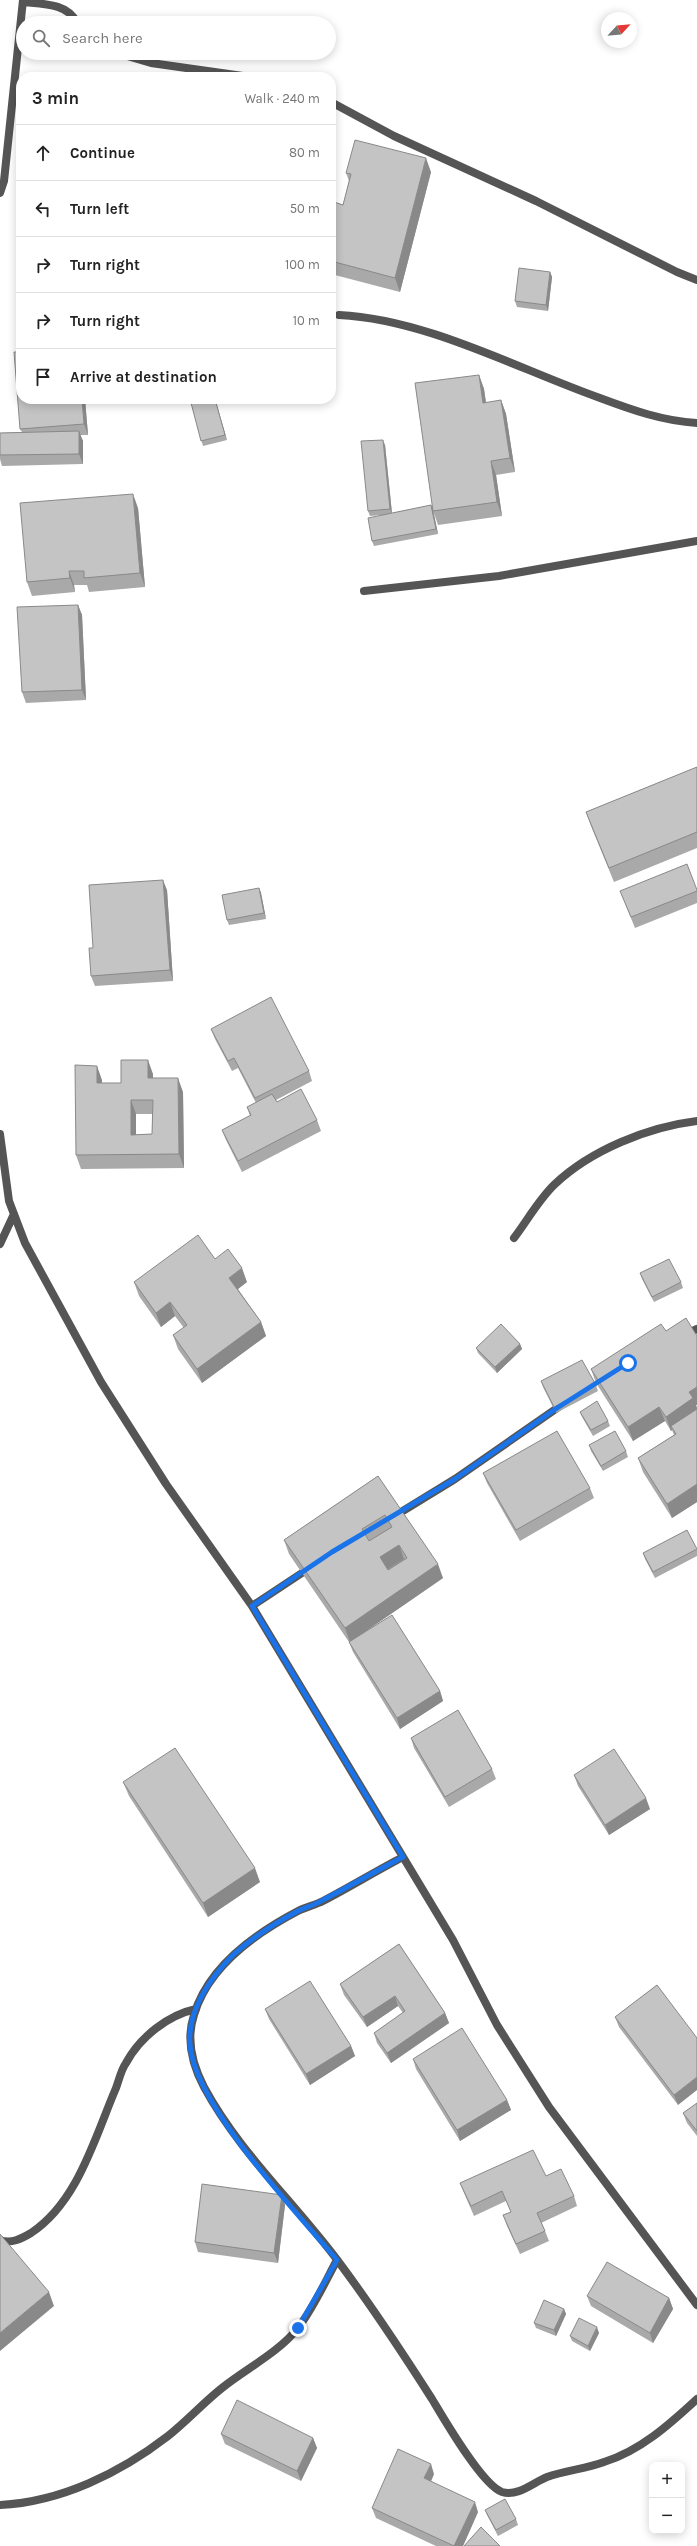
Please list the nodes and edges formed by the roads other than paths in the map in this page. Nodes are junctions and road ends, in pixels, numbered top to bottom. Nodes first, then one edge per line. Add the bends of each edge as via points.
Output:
1 (23, 1) edge
2 (21, 16) edge
3 (74, 16) edge
4 (17, 60) edge
5 (140, 60) edge
6 (214, 72) edge
7 (336, 105) edge
8 (0, 193) edge
9 (697, 280) edge
10 (339, 315) dead end
11 (697, 423) edge
12 (697, 541) edge
13 (364, 591) dead end
14 (697, 1121) edge
15 (0, 1134) edge
16 (14, 1214) junction
17 (514, 1238) dead end
18 (0, 1244) edge
19 (697, 1329) edge
20 (676, 1339) edge
21 (570, 1400) edge
22 (384, 1522) edge
23 (320, 1561) edge
24 (252, 1606) junction
25 (403, 1857) junction
26 (196, 2009) junction
27 (0, 2240) edge
28 (337, 2260) junction
29 (697, 2305) edge
30 (697, 2400) edge
31 (0, 2505) edge

1 - 2 street
1 - 3 street via 63,9
4 - 8 street via 5,174
5 - 6 street
7 - 9 street via 394,136 536,201
10 - 11 street via 371,316 415,328 648,415
12 - 13 street via 499,576
14 - 17 street via 634,1136 597,1154 554,1185
15 - 16 street via 9,1201
16 - 18 street
16 - 24 street via 31,1257 101,1382 166,1484
19 - 20 street
21 - 22 street via 455,1479
23 - 24 street
24 - 25 street
25 - 26 street via 298,1912 234,1955 206,1989
25 - 29 street via 453,1940 497,2025 549,2107
26 - 27 street via 180,2012 164,2022 126,2063 79,2174 58,2206 38,2228 25,2236 12,2242
26 - 28 street via 190,2033 190,2046 203,2085 227,2125 255,2162
28 - 30 street via 466,2452 490,2484 502,2492 512,2493 545,2478 607,2462 666,2428
28 - 31 street via 298,2328 283,2343 221,2389 189,2419 145,2453 65,2493 28,2504

